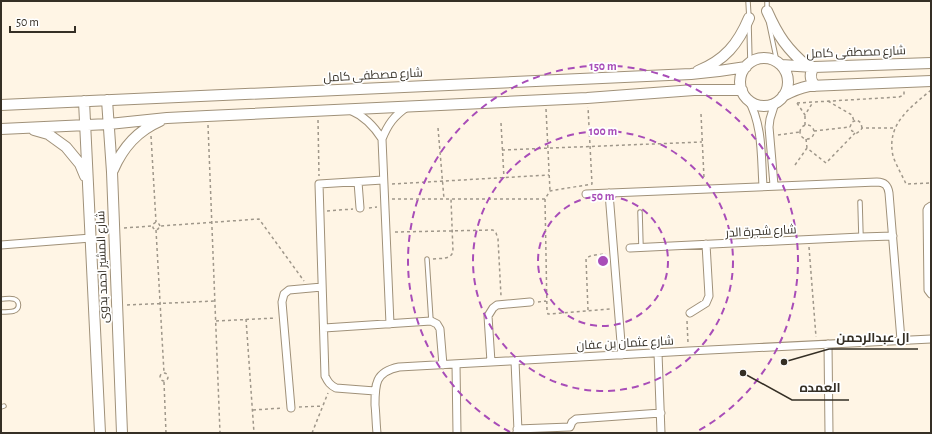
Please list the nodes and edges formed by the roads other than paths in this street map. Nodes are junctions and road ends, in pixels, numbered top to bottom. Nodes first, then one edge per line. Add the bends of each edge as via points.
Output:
1 (748, 1) edge
2 (767, 6) edge
3 (749, 18) junction
4 (931, 62) edge
5 (779, 63) junction
6 (748, 65) junction
7 (811, 67) junction
8 (705, 73) junction
9 (691, 74) junction
10 (931, 81) edge
11 (815, 86) junction
12 (706, 90) junction
13 (745, 95) junction
14 (783, 96) junction
15 (107, 100) junction
16 (84, 101) junction
17 (775, 103) junction
18 (1, 105) edge
19 (409, 106) junction
20 (346, 109) junction
21 (167, 118) junction
22 (108, 124) junction
23 (86, 125) junction
24 (26, 128) junction
25 (1, 129) edge
26 (382, 139) junction
27 (112, 172) junction
28 (358, 182) junction
29 (384, 182) junction
30 (88, 185) junction
31 (774, 185) junction
32 (763, 186) junction
33 (609, 193) junction
34 (586, 194) dead end
35 (860, 202) dead end
36 (931, 206) edge
37 (360, 208) dead end
38 (640, 212) dead end
39 (893, 236) junction
40 (861, 237) junction
41 (91, 238) junction
42 (706, 244) junction
43 (1, 245) edge
44 (630, 248) dead end
45 (641, 248) junction
46 (427, 259) road end
47 (322, 286) junction
48 (931, 294) edge
49 (1, 299) edge
50 (530, 302) dead end
51 (1, 312) edge
52 (690, 313) road end
53 (431, 321) junction
54 (390, 324) junction
55 (324, 328) junction
56 (931, 339) edge
57 (901, 340) junction
58 (828, 344) junction
59 (658, 352) junction
60 (622, 355) junction
61 (515, 361) junction
62 (491, 362) junction
63 (456, 364) junction
64 (443, 365) junction
65 (375, 391) junction
66 (291, 408) dead end
67 (661, 414) junction
68 (517, 431) edge
69 (100, 433) edge
70 (122, 433) edge
71 (377, 433) edge
72 (457, 433) edge
73 (661, 433) edge
74 (829, 433) edge

1 - 3 lane
2 - 5 lane via 771,36
2 - 7 street via 774,27 783,42
3 - 6 lane
3 - 9 street via 742,34 721,59
4 - 7 street, شارع مصطفى كامل
5 - 6 street via 760,58
5 - 7 street, شارع مصطفى كامل
5 - 14 street via 785,70 788,84
6 - 8 street, شارع مصطفى كامل
6 - 13 street via 743,71 741,81
7 - 11 street via 810,77
8 - 9 street, شارع مصطفى كامل
8 - 12 street via 712,77 713,81
9 - 15 street, شارع مصطفى كامل
10 - 11 street
11 - 14 street via 800,88
12 - 13 street
12 - 19 street
13 - 17 street via 752,102 763,106
13 - 32 street via 758,125
14 - 17 street
15 - 16 street, شارع مصطفى كامل
15 - 22 street, شارع المشير احمد بدوى
16 - 18 street, شارع مصطفى كامل
16 - 23 street, شارع المشير احمد بدوى
17 - 31 street via 769,126
19 - 20 street
19 - 26 street via 392,120
20 - 21 street
20 - 26 street via 363,117 377,130
21 - 22 street
21 - 27 street via 137,135 118,158
22 - 23 street
22 - 27 street, شارع المشير احمد بدوى
23 - 24 street
23 - 30 street, شارع المشير احمد بدوى
24 - 25 street
24 - 30 street via 48,134 66,147 80,164
26 - 29 street
27 - 70 street, شارع المشير احمد بدوى
28 - 29 street
28 - 37 street
28 - 47 street via 319,184
29 - 54 street
30 - 41 street, شارع المشير احمد بدوى
31 - 32 street
31 - 39 street via 881,182 889,190
32 - 33 street
33 - 34 street
33 - 60 street
35 - 40 lane
36 - 48 street via 927,210 928,290
38 - 45 lane
39 - 40 street, شارع شجرة الدر
39 - 57 street
40 - 42 street, شارع شجرة الدر
41 - 43 street
41 - 69 street, شارع المشير احمد بدوى
42 - 45 street, شارع شجرة الدر
42 - 52 street via 709,296 706,303
44 - 45 street, شارع شجرة الدر
46 - 53 lane
47 - 55 street
47 - 66 street via 289,290 284,294 282,302
49 - 51 lane via 13,298 17,301 18,309
50 - 62 street via 497,304 492,308 488,316
53 - 54 street
53 - 64 street via 440,329
54 - 55 street
55 - 65 street via 325,376 331,386
56 - 57 street, شارع عثمان بن عفان
57 - 58 street, شارع عثمان بن عفان
58 - 59 street, شارع عثمان بن عفان
58 - 74 street
59 - 60 street, شارع عثمان بن عفان
59 - 67 street
60 - 61 street, شارع عثمان بن عفان
61 - 62 street, شارع عثمان بن عفان
61 - 68 street
62 - 63 street, شارع عثمان بن عفان
63 - 64 street, شارع عثمان بن عفان
63 - 72 street
64 - 65 street, شارع عثمان بن عفان via 390,369 382,374
65 - 71 street, شارع عثمان بن عفان
67 - 68 street via 576,419 570,427
67 - 73 street

